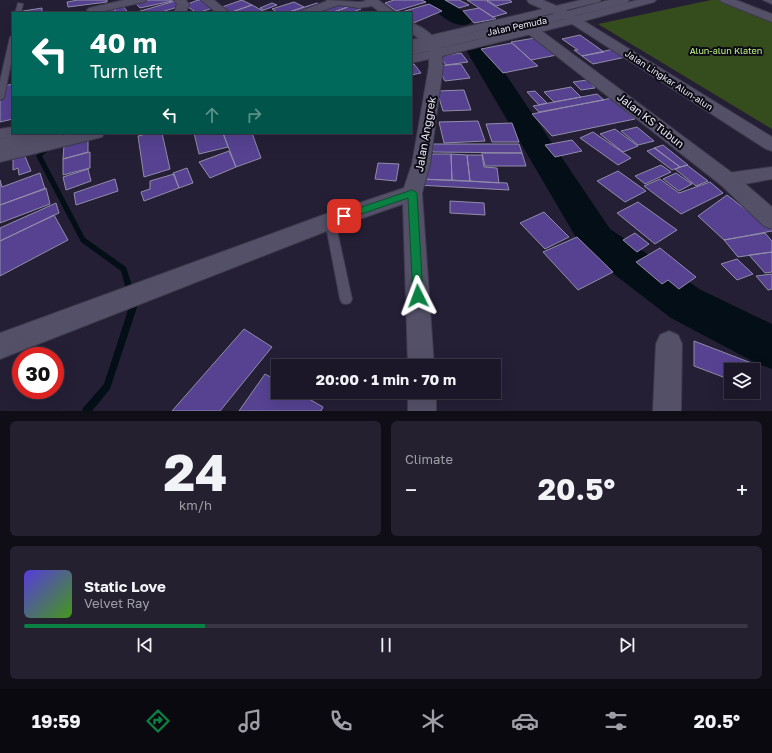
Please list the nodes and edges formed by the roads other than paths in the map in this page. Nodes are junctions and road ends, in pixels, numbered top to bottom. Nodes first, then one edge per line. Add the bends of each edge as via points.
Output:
1 (140, 0) edge
2 (197, 0) edge
3 (207, 0) edge
4 (533, 0) edge
5 (595, 0) edge
6 (623, 0) edge
7 (650, 0) edge
8 (726, 0) edge
9 (766, 0) edge
10 (335, 1) edge
11 (373, 2) edge
12 (772, 2) edge
13 (20, 4) dead end
14 (181, 6) edge
15 (93, 10) dead end
16 (18, 12) edge
17 (223, 12) edge
18 (308, 12) edge
19 (388, 12) edge
20 (566, 15) junction
21 (772, 18) edge
22 (412, 28) edge
23 (530, 28) junction
24 (12, 42) edge
25 (412, 44) edge
26 (433, 46) junction
27 (412, 51) edge
28 (412, 58) edge
29 (0, 98) edge
30 (12, 132) edge
31 (0, 134) edge
32 (50, 134) edge
33 (92, 134) edge
34 (0, 145) edge
35 (772, 145) edge
36 (0, 156) edge
37 (772, 173) edge
38 (728, 180) junction
39 (412, 193) junction
40 (772, 220) edge
41 (330, 221) junction
42 (346, 299) dead end
43 (669, 344) dead end
44 (0, 346) edge
45 (421, 359) edge
46 (422, 399) edge
47 (422, 411) edge
48 (667, 411) edge

1 - 15 street
2 - 14 street
3 - 17 street
4 - 20 street
5 - 20 street
6 - 20 street, Jalan Pemuda
7 - 20 street
8 - 21 street
9 - 12 lane
10 - 11 street via 359,5
10 - 18 street
11 - 19 street
13 - 16 lane
20 - 23 street, Jalan Pemuda
20 - 26 street
20 - 35 street, Jalan Lingkar Alun-alun
22 - 26 street
23 - 26 street, Jalan Pemuda
23 - 38 street, Jalan KS Tubun
24 - 29 lane
25 - 26 street
26 - 27 street, Jalan Pemuda
26 - 28 street
26 - 39 street, Jalan Anggrek via 432,95
30 - 31 street
32 - 34 street
33 - 36 street
37 - 38 street
38 - 40 street, Jalan KS Tubun
39 - 41 street
39 - 45 street, Jalan Anggrek
41 - 42 lane
41 - 44 street
43 - 48 street
46 - 47 street

